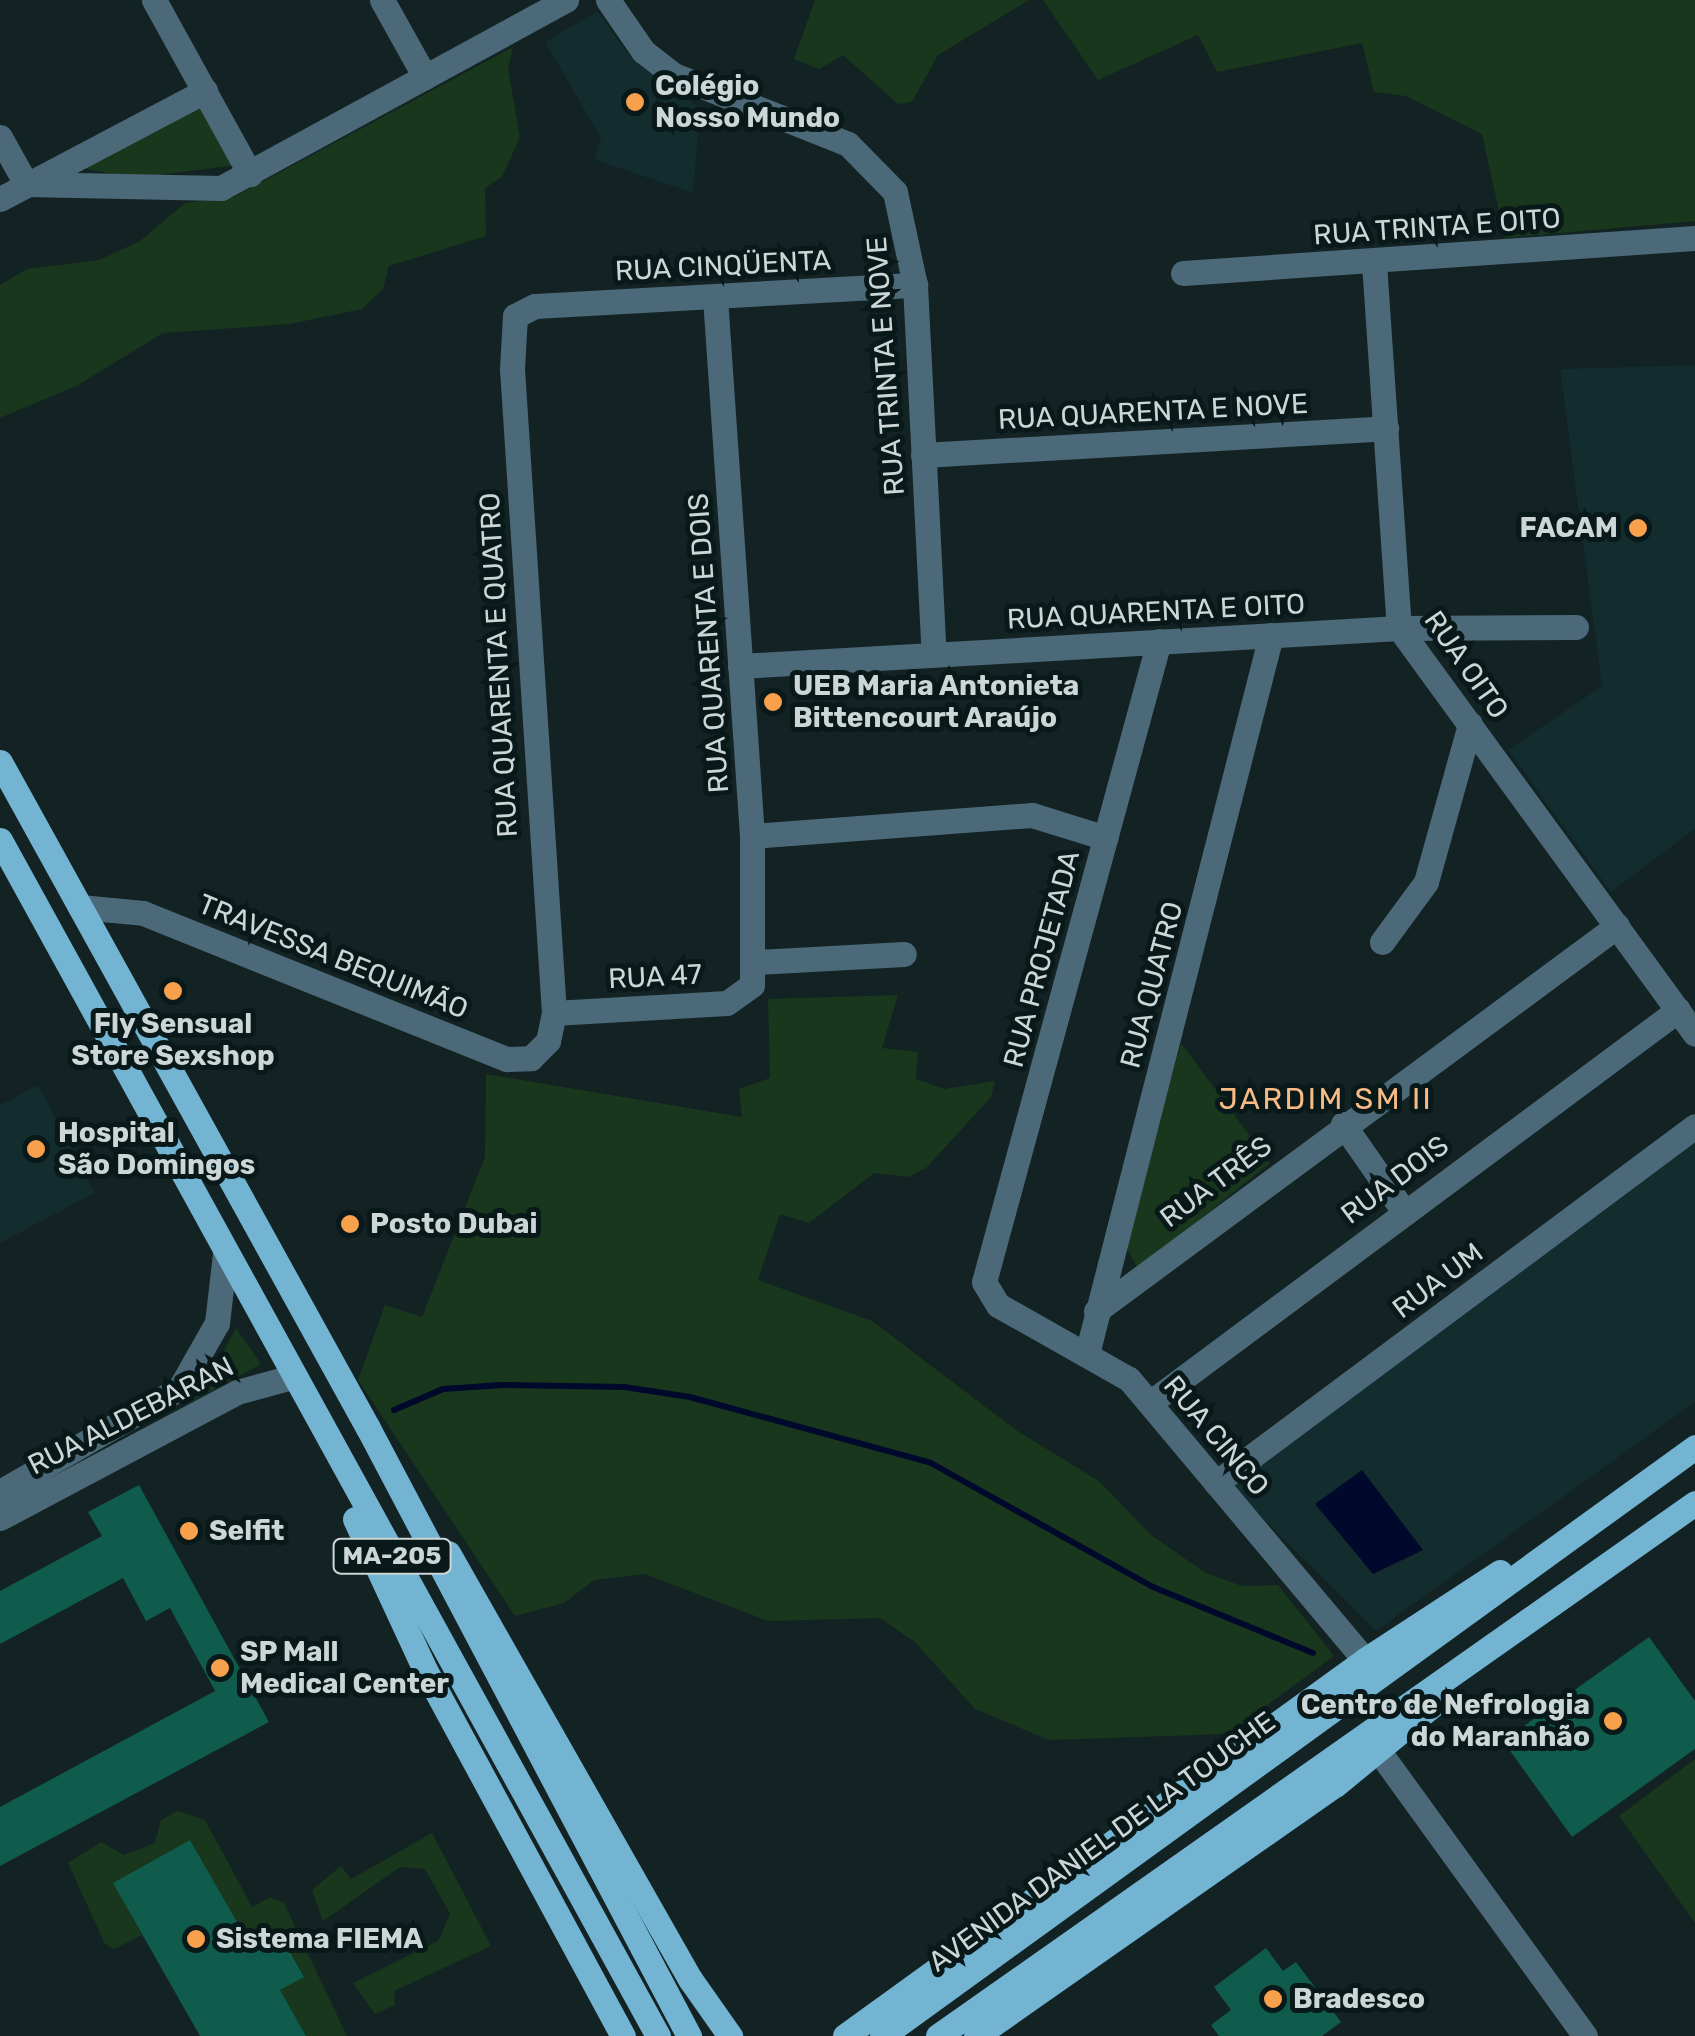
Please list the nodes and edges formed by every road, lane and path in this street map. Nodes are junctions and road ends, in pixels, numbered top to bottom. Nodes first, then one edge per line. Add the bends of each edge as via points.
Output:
1 (154, 0) edge
2 (382, 0) edge
3 (566, 0) edge
4 (608, 0) edge
5 (425, 77) junction
6 (205, 90) junction
7 (0, 136) edge
8 (250, 174) junction
9 (26, 184) junction
10 (0, 199) edge
11 (1695, 238) edge
12 (1374, 264) junction
13 (1182, 274) dead end
14 (915, 285) junction
15 (715, 297) junction
16 (535, 306) joint
17 (1386, 428) junction
18 (924, 455) junction
19 (1576, 626) dead end
20 (1399, 628) junction
21 (1270, 635) junction
22 (1158, 642) junction
23 (934, 655) junction
24 (740, 666) junction
25 (1470, 724) junction
26 (0, 762) edge
27 (752, 836) junction
28 (1106, 838) junction
29 (0, 840) edge
30 (80, 907) junction
31 (1617, 926) junction
32 (1382, 942) dead end
33 (904, 954) dead end
34 (754, 973) junction
35 (1678, 1010) junction
36 (552, 1024) junction
37 (1695, 1034) edge
38 (1342, 1124) junction
39 (1695, 1126) edge
40 (1403, 1210) junction
41 (224, 1254) junction
42 (987, 1293) joint
43 (1096, 1311) junction
44 (1088, 1350) junction
45 (292, 1377) junction
46 (1151, 1402) junction
47 (368, 1428) junction
48 (1695, 1448) edge
49 (1216, 1483) junction
50 (1645, 1483) junction
51 (0, 1492) edge
52 (1695, 1503) edge
53 (0, 1518) edge
54 (1557, 1602) junction
55 (1365, 1660) junction
56 (1378, 1750) junction
57 (623, 2036) edge
58 (658, 2036) edge
59 (689, 2036) edge
60 (730, 2036) edge
61 (844, 2036) edge
62 (882, 2036) edge
63 (938, 2036) edge
64 (976, 2036) edge
65 (1584, 2036) edge

1 - 6 street
2 - 5 street
3 - 5 street
4 - 14 street, RUA TRINTA E NOVE via 643,51 674,75 828,135 875,165 901,206
5 - 8 street
6 - 8 street
6 - 9 street
7 - 9 street
8 - 9 street via 220,188 176,192
9 - 10 street
11 - 12 street, RUA TRINTA E OITO
12 - 13 street, RUA TRINTA E OITO
12 - 17 street, RUA OITO
14 - 15 street, RUA CINQÜENTA
14 - 18 street, RUA TRINTA E NOVE
15 - 16 street, RUA CINQÜENTA
15 - 24 street, RUA QUARENTA E DOIS
16 - 36 street, RUA QUARENTA E QUATRO via 515,316 512,370
17 - 18 street, RUA QUARENTA E NOVE
17 - 20 street, RUA OITO
18 - 23 street, RUA TRINTA E NOVE
19 - 20 street, RUA QUARENTA E OITO
20 - 21 street, RUA QUARENTA E OITO
20 - 25 street, RUA OITO
21 - 22 street, RUA QUARENTA E OITO
21 - 43 street, RUA QUATRO
22 - 23 street, RUA QUARENTA E OITO
22 - 28 street, RUA PROJETADA
23 - 24 street, RUA QUARENTA E OITO
24 - 27 street, RUA QUARENTA E DOIS
25 - 31 street, RUA OITO
25 - 32 street via 1426,882
26 - 30 main road, MA-205
27 - 28 street via 1032,815
27 - 34 street, RUA QUARENTA E DOIS
28 - 42 street, RUA PROJETADA via 988,1266
29 - 41 main road, MA-205
30 - 36 street, TRAVESSA BEQUIMÃO via 143,913 507,1059 531,1058
30 - 47 main road, MA-205
31 - 35 street, RUA OITO
31 - 38 street, RUA TRÊS
33 - 34 street, RUA 47
34 - 36 street, RUA 47 via 727,1002
35 - 37 street, RUA OITO
35 - 40 street, RUA DOIS
38 - 40 street
38 - 43 street, RUA TRÊS
39 - 49 street, RUA UM
40 - 46 street, RUA DOIS
41 - 45 main road, MA-205
41 - 51 street, RUA ALDEBARAN via 217,1323 180,1388
42 - 44 street, RUA CINCO
43 - 44 street, RUA QUATRO
44 - 46 street, RUA CINCO
45 - 53 street, RUA ALDEBARAN via 238,1392
45 - 57 main road via 425,1670
45 - 58 main road, MA-205
46 - 49 street, RUA CINCO
47 - 59 main road, MA-205
47 - 60 main road via 491,1619 690,1979
48 - 50 main road, AVENIDA DANIEL DE LA TOUCHE
49 - 55 street, RUA CINCO
50 - 55 main road
50 - 62 main road, AVENIDA DANIEL DE LA TOUCHE
52 - 54 main road
54 - 56 main road
54 - 63 main road
55 - 61 main road
56 - 64 main road
56 - 65 street

